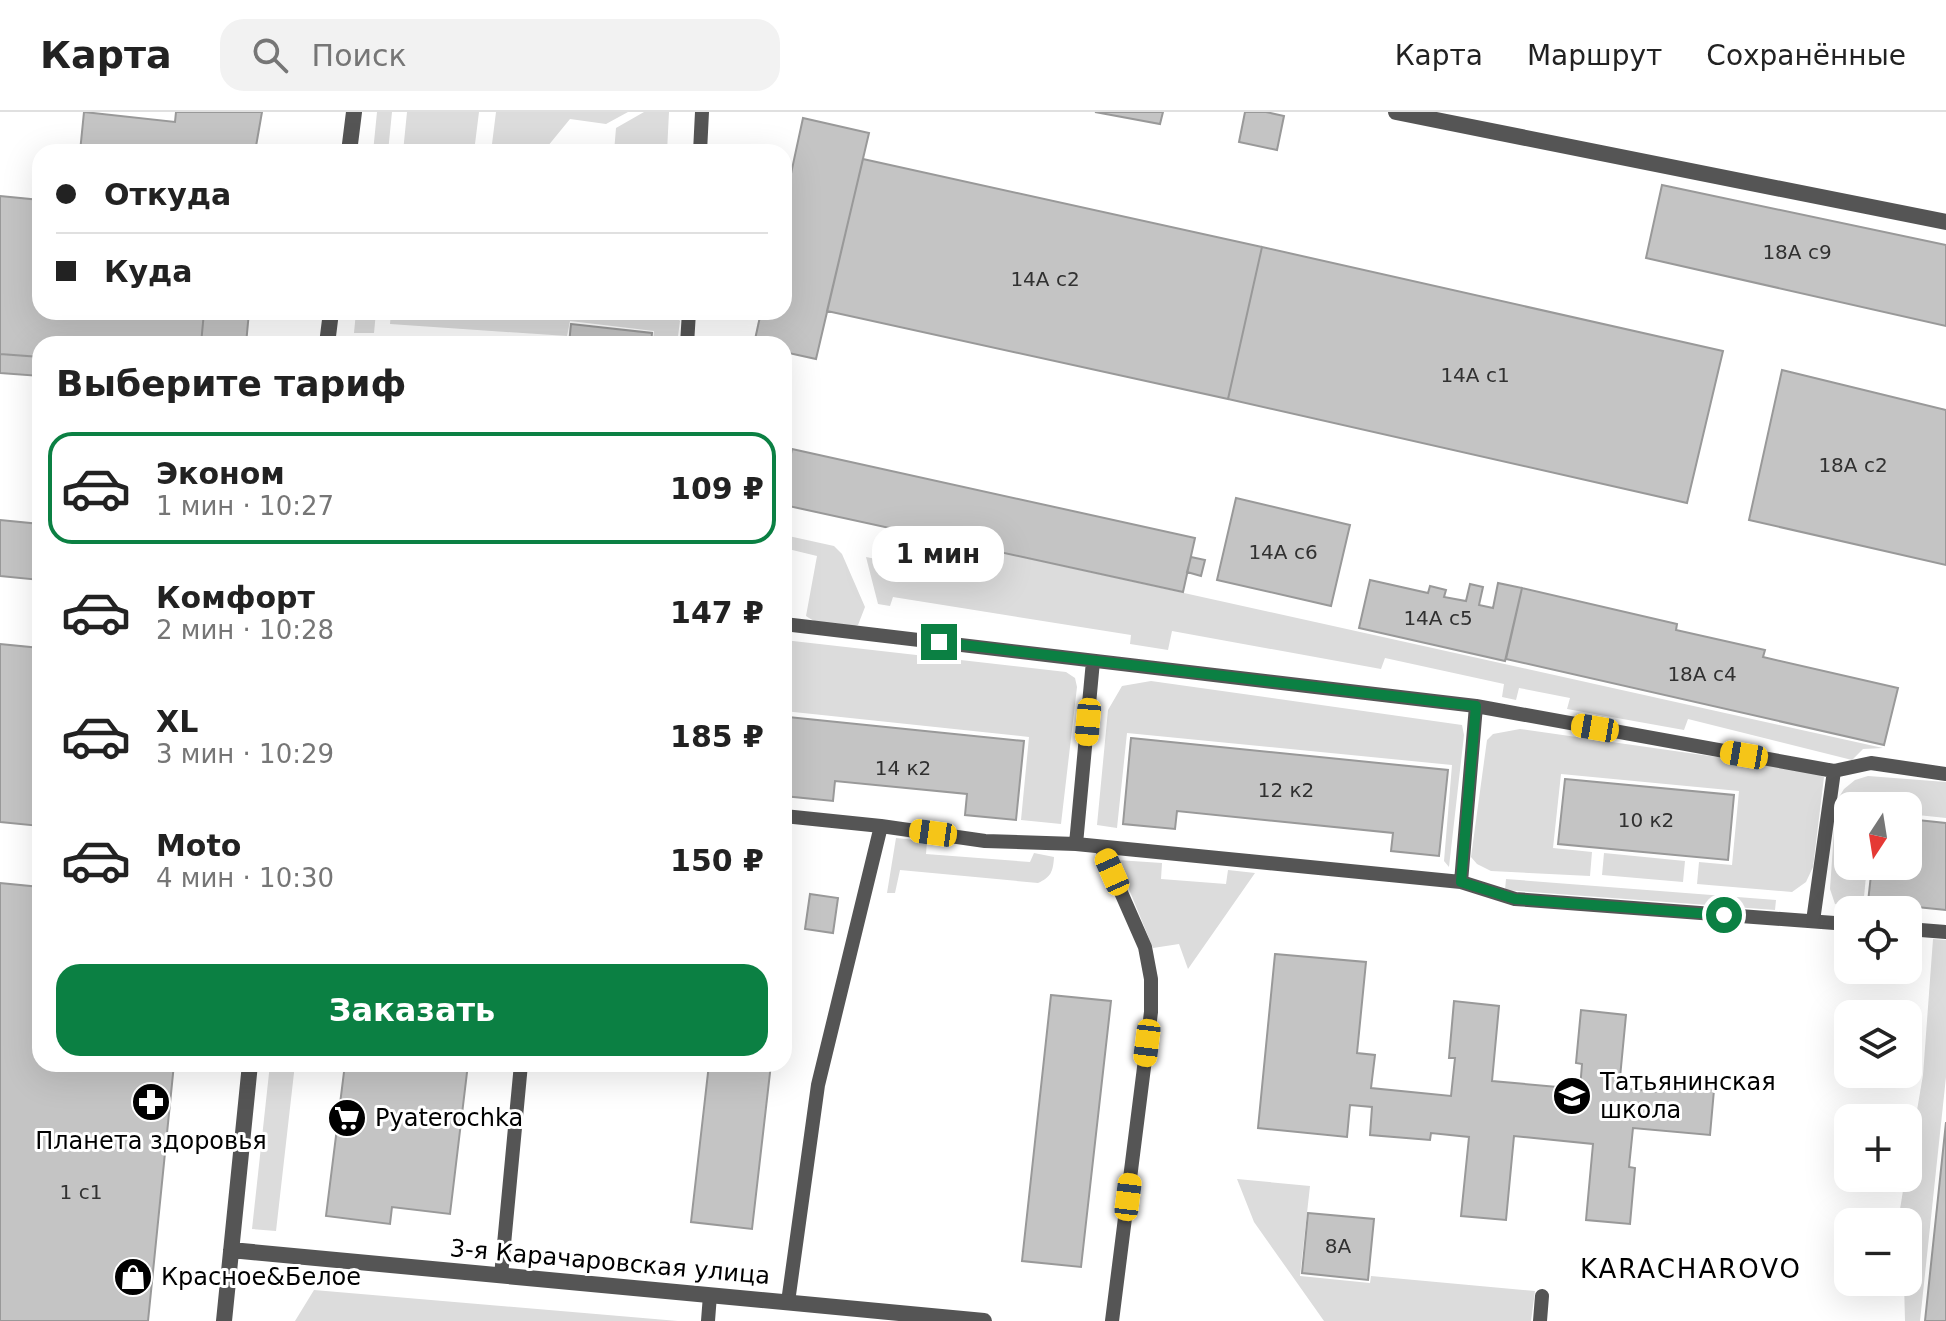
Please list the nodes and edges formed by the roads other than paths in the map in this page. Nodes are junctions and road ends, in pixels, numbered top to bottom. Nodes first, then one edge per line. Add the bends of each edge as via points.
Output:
1 (354, 112) edge
2 (702, 112) edge
3 (1396, 112) edge
4 (350, 144) edge
5 (700, 144) edge
6 (1946, 222) edge
7 (792, 625) edge
8 (1093, 661) junction
9 (1476, 706) junction
10 (1834, 771) junction
11 (1946, 774) edge
12 (792, 817) edge
13 (881, 826) junction
14 (1076, 844) junction
15 (1101, 847) junction
16 (1461, 882) junction
17 (1813, 921) junction
18 (1834, 923) edge
19 (1922, 930) edge
20 (1946, 932) edge
21 (249, 1072) edge
22 (520, 1072) edge
23 (231, 1250) junction
24 (501, 1276) junction
25 (710, 1295) junction
26 (1542, 1296) dead end
27 (788, 1302) junction
28 (224, 1321) edge
29 (708, 1321) edge
30 (984, 1321) edge
31 (1112, 1321) edge
32 (1540, 1321) edge

1 - 4 street
2 - 5 lane
3 - 6 street
7 - 8 lane
8 - 9 lane
8 - 14 lane
9 - 10 lane
9 - 16 lane
10 - 11 lane via 1871,763
10 - 17 lane
12 - 13 lane
13 - 14 lane via 985,841
13 - 27 lane via 818,1085
14 - 15 lane
15 - 16 lane
15 - 31 lane via 1145,947 1151,979
16 - 17 lane via 1515,899
17 - 18 lane
19 - 20 lane
21 - 23 street
22 - 24 lane
23 - 24 street, 3-я Карачаровская улица
23 - 28 street
24 - 25 street, 3-я Карачаровская улица
25 - 27 street, 3-я Карачаровская улица
25 - 29 lane
26 - 32 lane
27 - 30 street, 3-я Карачаровская улица

